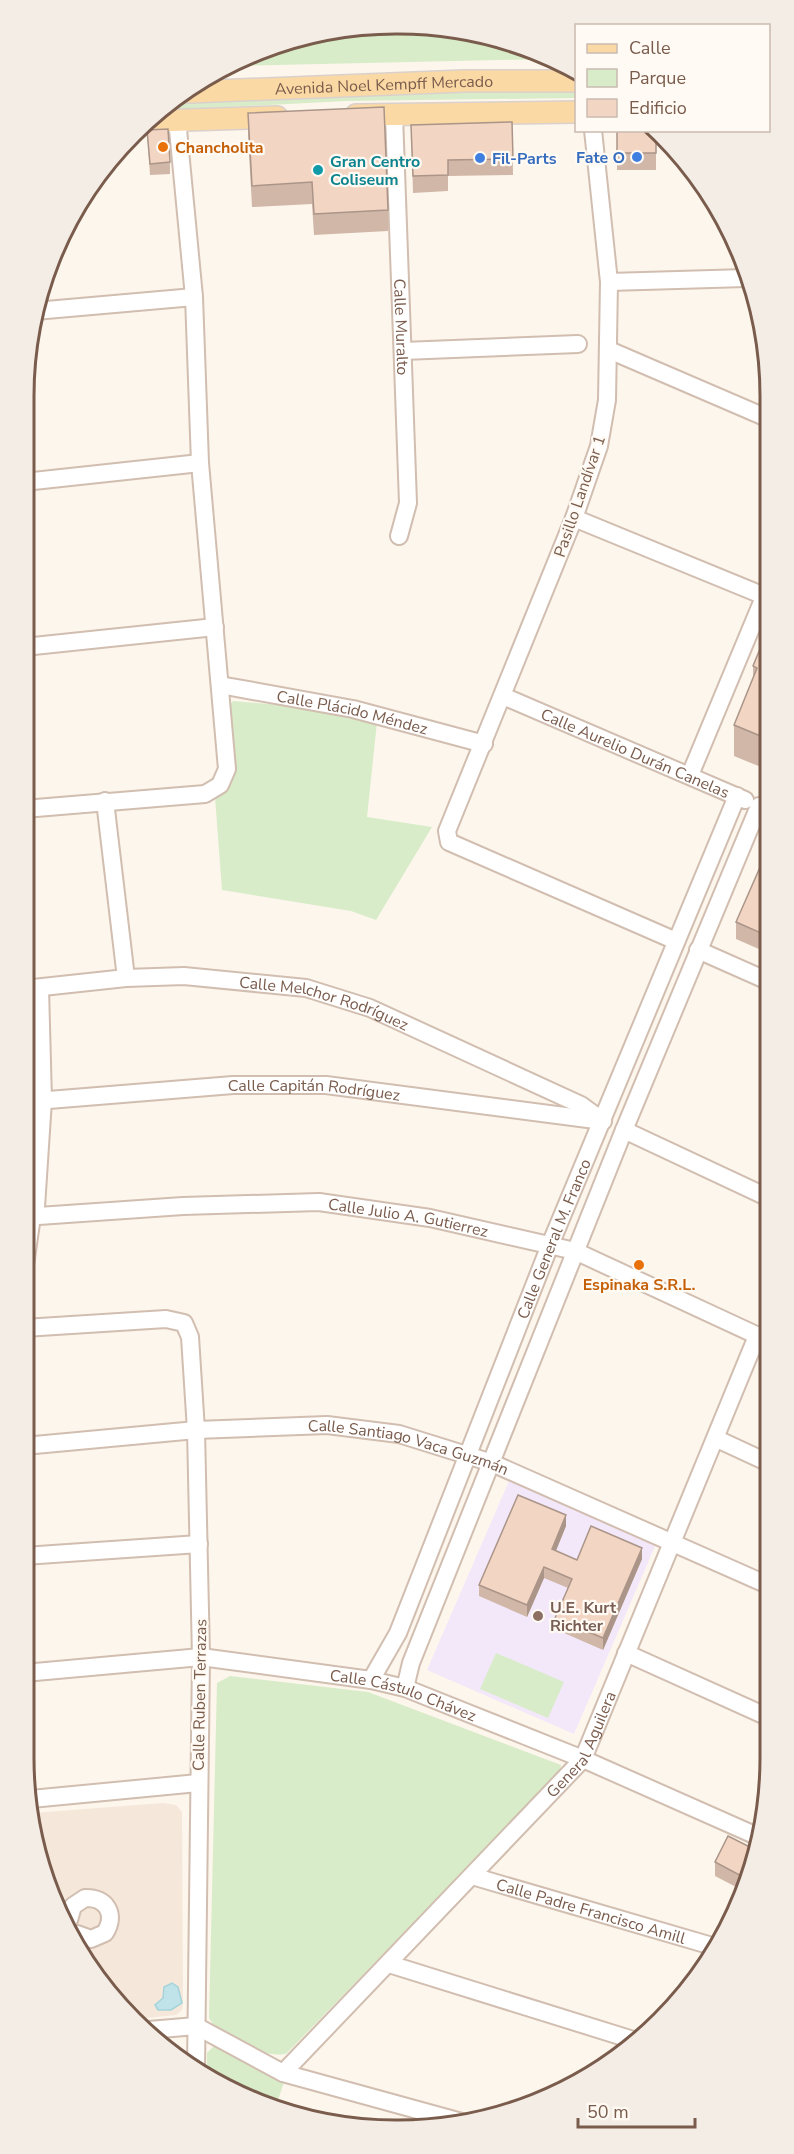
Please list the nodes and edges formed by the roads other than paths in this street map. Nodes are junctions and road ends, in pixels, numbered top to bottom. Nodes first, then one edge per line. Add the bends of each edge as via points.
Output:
1 (574, 81) edge
2 (203, 91) edge
3 (575, 112) edge
4 (394, 115) junction
5 (337, 116) edge
6 (303, 117) edge
7 (167, 120) edge
8 (593, 132) edge
9 (739, 278) edge
10 (609, 282) junction
11 (194, 297) junction
12 (45, 310) edge
13 (578, 344) dead end
14 (609, 350) junction
15 (403, 351) junction
16 (760, 415) edge
17 (201, 463) junction
18 (34, 481) edge
19 (574, 518) junction
20 (399, 536) dead end
21 (760, 591) edge
22 (760, 610) edge
23 (215, 627) junction
24 (34, 646) edge
25 (220, 685) junction
26 (503, 696) junction
27 (484, 744) junction
28 (690, 775) junction
29 (737, 796) junction
30 (105, 801) junction
31 (34, 807) edge
32 (760, 807) edge
33 (760, 814) edge
34 (711, 859) junction
35 (732, 867) junction
36 (675, 941) junction
37 (698, 950) junction
38 (760, 977) edge
39 (126, 978) junction
40 (34, 988) edge
41 (34, 1008) edge
42 (43, 1100) junction
43 (34, 1101) edge
44 (603, 1121) junction
45 (624, 1130) junction
46 (760, 1194) edge
47 (34, 1209) edge
48 (34, 1216) edge
49 (550, 1245) junction
50 (575, 1251) junction
51 (34, 1327) edge
52 (760, 1338) edge
53 (760, 1346) edge
54 (196, 1430) junction
55 (717, 1439) junction
56 (34, 1445) edge
57 (466, 1455) junction
58 (760, 1459) edge
59 (492, 1463) junction
60 (674, 1542) junction
61 (199, 1544) junction
62 (34, 1555) edge
63 (760, 1581) edge
64 (626, 1653) junction
65 (201, 1657) junction
66 (34, 1672) edge
67 (370, 1680) junction
68 (405, 1688) junction
69 (760, 1713) edge
70 (583, 1759) junction
71 (198, 1784) junction
72 (37, 1797) edge
73 (751, 1835) edge
74 (472, 1876) junction
75 (71, 1914) edge
76 (82, 1936) edge
77 (707, 1944) edge
78 (389, 1964) junction
79 (196, 2026) junction
80 (157, 2029) edge
81 (626, 2038) edge
82 (196, 2058) edge
83 (283, 2073) junction
84 (441, 2116) edge

1 - 2 main road, Avenida Noel Kempff Mercado via 464,81
3 - 4 main road, Avenida Noel Kempff Mercado
4 - 5 main road, Avenida Noel Kempff Mercado
4 - 15 street, Calle Muralto
6 - 7 main road, Avenida Noel Kempff Mercado
7 - 11 street
8 - 10 street, Pasillo Landívar 1
9 - 10 street
10 - 14 street, Pasillo Landívar 1
11 - 12 street
11 - 17 street
13 - 15 street
14 - 16 street
14 - 19 street, Pasillo Landívar 1 via 607,400 599,446
15 - 20 street, Calle Muralto via 408,503
17 - 18 street
17 - 23 street
19 - 21 street
19 - 26 street, Pasillo Landívar 1
22 - 28 street
23 - 24 street
23 - 25 street
25 - 27 street, Calle Plácido Méndez via 354,710
25 - 30 street via 227,769 220,785 205,794
26 - 27 street, Pasillo Landívar 1
26 - 28 street, Calle Aurelio Durán Canelas
27 - 36 street, Pasillo Landívar 1 via 447,831 449,842
28 - 29 street, Calle Aurelio Durán Canelas
29 - 32 street, Calle Aurelio Durán Canelas
29 - 34 street, Calle General M. Franco
30 - 31 street
30 - 39 street
33 - 35 street, Calle General M. Franco
34 - 35 street
34 - 36 street, Calle General M. Franco
35 - 37 street, Calle General M. Franco
36 - 44 street, Calle General M. Franco
37 - 38 street
37 - 45 street, Calle General M. Franco
39 - 40 street, Calle Melchor Rodríguez
39 - 44 street, Calle Melchor Rodríguez via 184,976 306,988 327,994 423,1030 581,1105
41 - 42 street
42 - 43 street, Calle Capitán Rodríguez
42 - 44 street, Calle Capitán Rodríguez via 233,1084 326,1084
42 - 47 street
44 - 49 street, Calle General M. Franco
45 - 46 street
45 - 50 street, Calle General M. Franco
48 - 49 street, Calle Julio A. Gutierrez via 319,1202 430,1218
49 - 50 street, Calle Julio A. Gutierrez
49 - 57 street, Calle General M. Franco
50 - 52 street, Calle Julio A. Gutierrez
50 - 59 street, Calle General M. Franco
51 - 54 street, Calle Ruben Terrazas via 166,1318 184,1323 190,1338
53 - 55 street, General Aguilera
54 - 56 street, Calle Santiago Vaca Guzmán
54 - 57 street, Calle Santiago Vaca Guzmán via 327,1425 399,1434
54 - 61 street, Calle Ruben Terrazas
55 - 58 street
55 - 60 street, General Aguilera
57 - 59 street, Calle Santiago Vaca Guzmán
57 - 67 street, Calle General M. Franco via 398,1632
59 - 60 street, Calle Santiago Vaca Guzmán
59 - 68 street, Calle General M. Franco via 411,1663
60 - 63 street, Calle Santiago Vaca Guzmán
60 - 64 street, General Aguilera
61 - 62 street
61 - 65 street, Calle Ruben Terrazas
64 - 69 street
64 - 70 street, General Aguilera
65 - 66 street, Calle Cástulo Chávez
65 - 67 street, Calle Cástulo Chávez
65 - 71 street, Calle Ruben Terrazas
67 - 68 street, Calle Cástulo Chávez
68 - 70 street, Calle Cástulo Chávez
70 - 73 street, Calle Cástulo Chávez
70 - 74 street, General Aguilera
71 - 72 street
71 - 79 street, Calle Ruben Terrazas
74 - 77 street, Calle Padre Francisco Amill
74 - 78 street, General Aguilera
75 - 76 street via 73,1906 85,1898 103,1901 109,1908 111,1917 105,1933 91,1939
78 - 81 street
78 - 83 street, General Aguilera
79 - 80 street
79 - 82 street, Calle Ruben Terrazas
79 - 83 street
83 - 84 street

